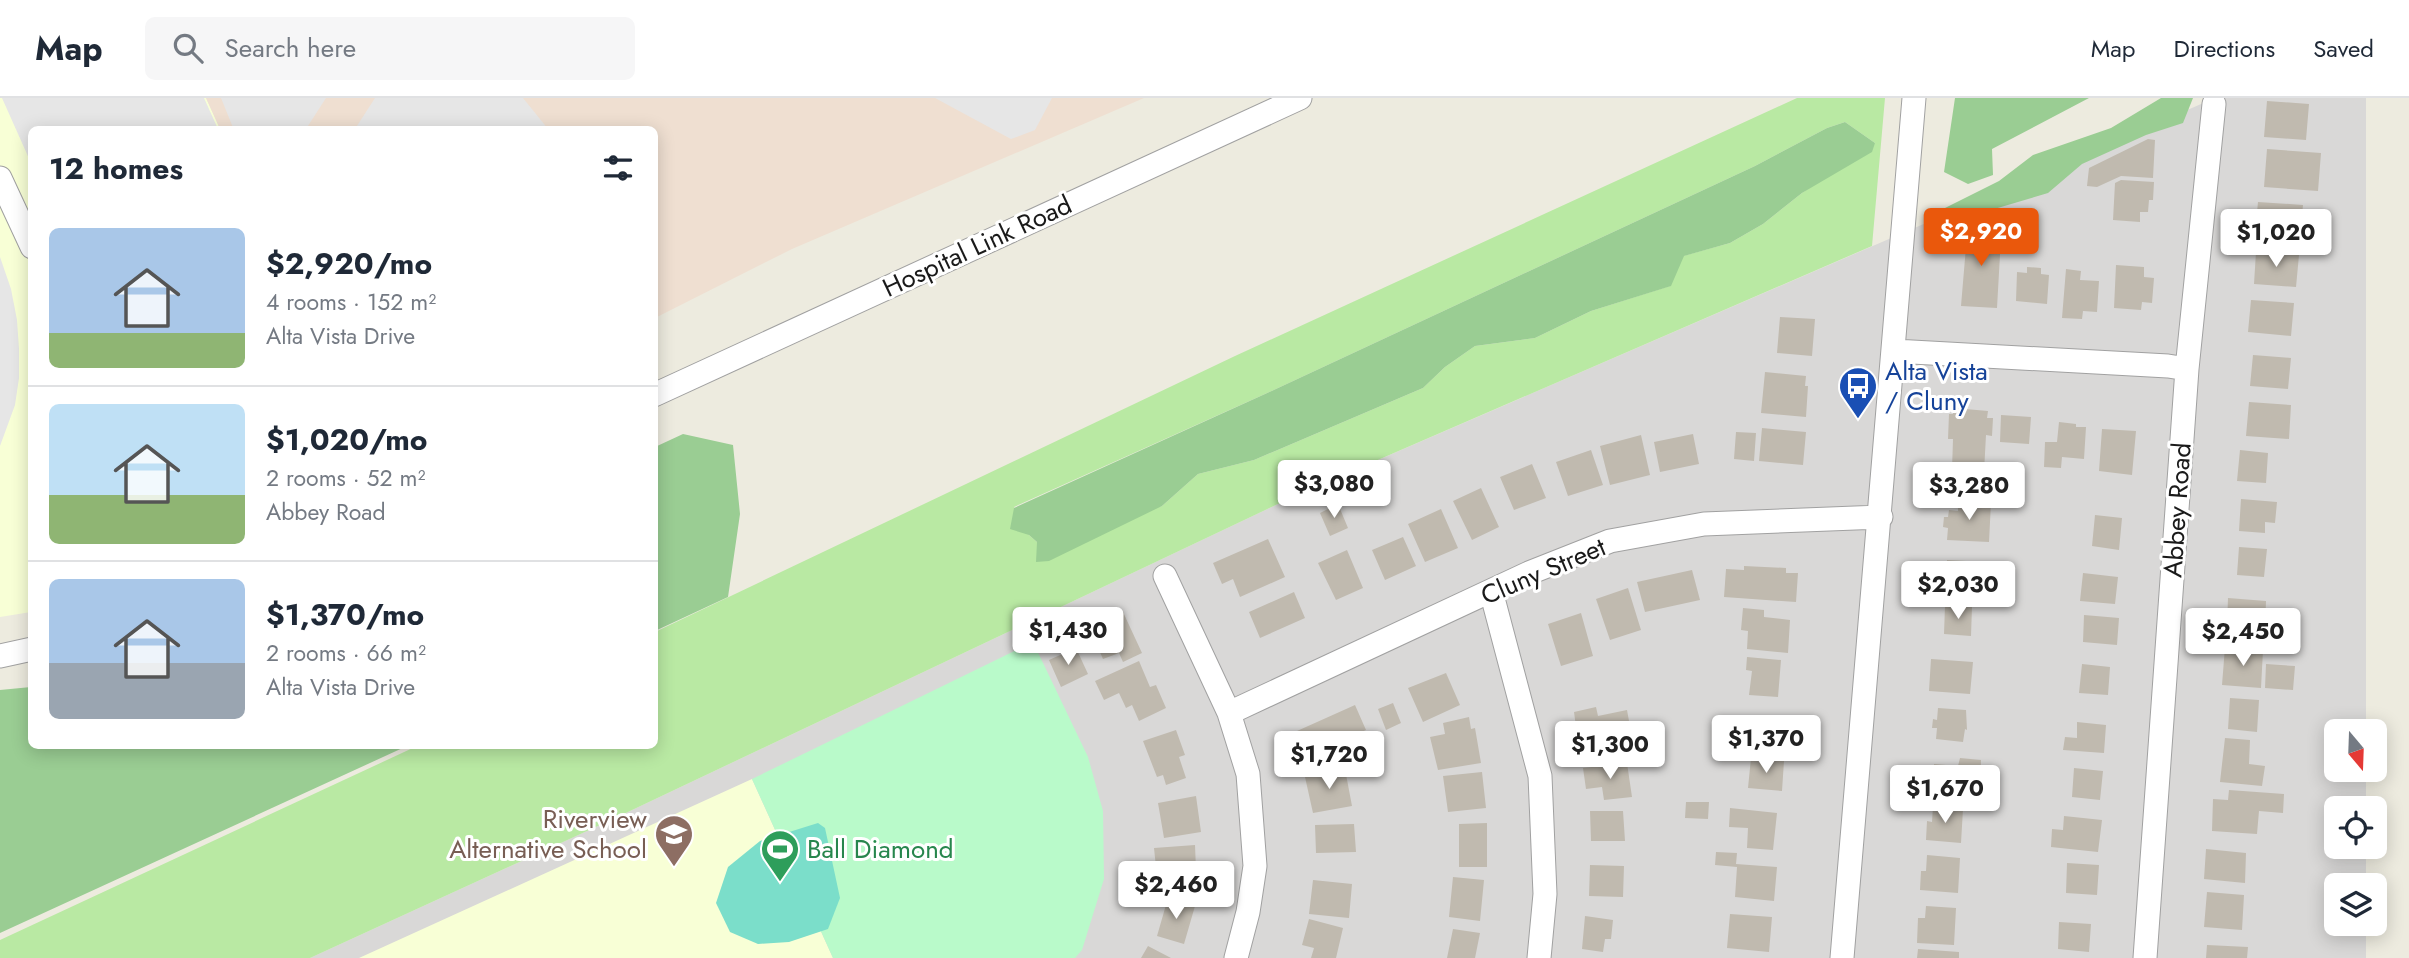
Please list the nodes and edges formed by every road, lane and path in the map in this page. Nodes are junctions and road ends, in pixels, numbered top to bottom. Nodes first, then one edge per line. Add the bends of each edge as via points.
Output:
1 (1300, 98) edge
2 (1914, 98) edge
3 (2214, 104) dead end
4 (0, 178) edge
5 (28, 238) edge
6 (1894, 351) junction
7 (2187, 369) junction
8 (658, 393) edge
9 (1881, 517) junction
10 (1165, 576) dead end
11 (1491, 591) junction
12 (28, 650) edge
13 (0, 656) edge
14 (1229, 713) junction
15 (1236, 958) edge
16 (1538, 958) edge
17 (1842, 958) edge
18 (2145, 958) edge

1 - 8 street, Hospital Link Road
2 - 6 street
3 - 7 street, Abbey Road
4 - 5 street
6 - 7 street
6 - 9 street
7 - 18 street, Abbey Road
9 - 11 street, Cluny Street via 1704,524 1610,541
9 - 17 street
10 - 14 street
11 - 14 street, Cluny Street
11 - 16 street via 1540,776 1545,894
12 - 13 street
14 - 15 street via 1248,774 1255,866

